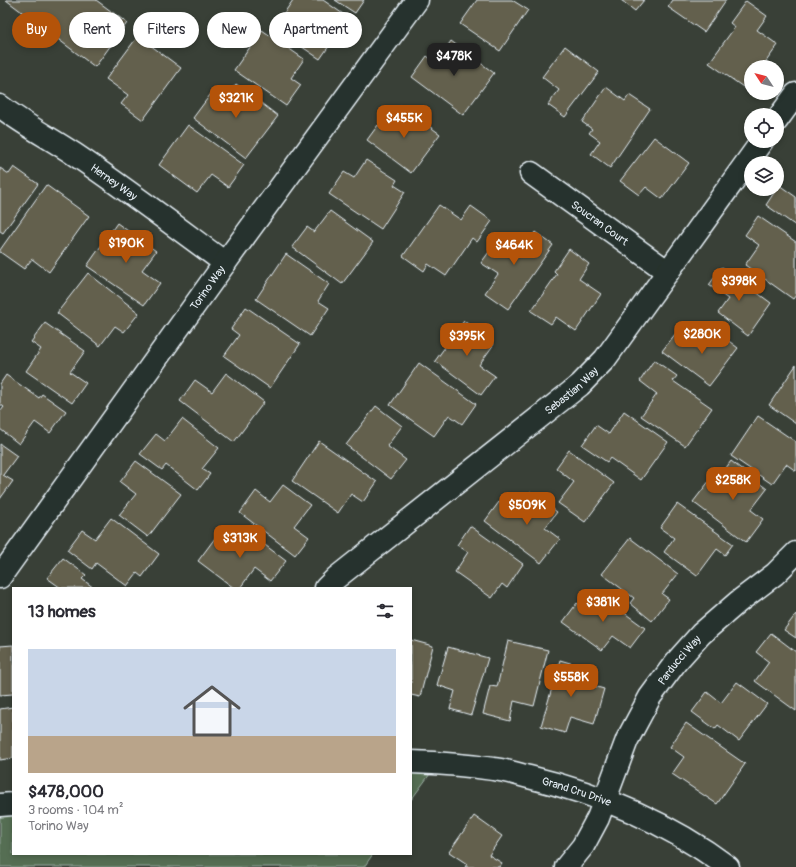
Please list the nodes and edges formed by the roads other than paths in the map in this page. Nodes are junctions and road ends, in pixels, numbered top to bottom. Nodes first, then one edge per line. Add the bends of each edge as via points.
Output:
1 (417, 0) edge
2 (796, 94) edge
3 (0, 106) edge
4 (784, 110) edge
5 (757, 148) edge
6 (531, 173) dead end
7 (225, 263) junction
8 (668, 272) junction
9 (796, 553) edge
10 (0, 577) edge
11 (327, 587) edge
12 (412, 762) edge
13 (606, 800) junction
14 (12, 804) edge
15 (0, 805) edge
16 (566, 867) edge
17 (728, 867) edge

1 - 7 street, Torino Way
2 - 4 street
3 - 7 street, Herney Way via 93,167
5 - 8 street, Sebastian Way
6 - 8 street, Soucran Court
7 - 10 street, Torino Way
8 - 11 street, Sebastian Way via 605,359 580,385
9 - 13 street, Parducci Way via 775,574 701,634 676,662 650,697 627,740
12 - 13 street, Grand Cru Drive via 495,769 559,784
13 - 16 street, Parducci Way via 583,846
13 - 17 street, Grand Cru Drive via 648,818
14 - 15 street

